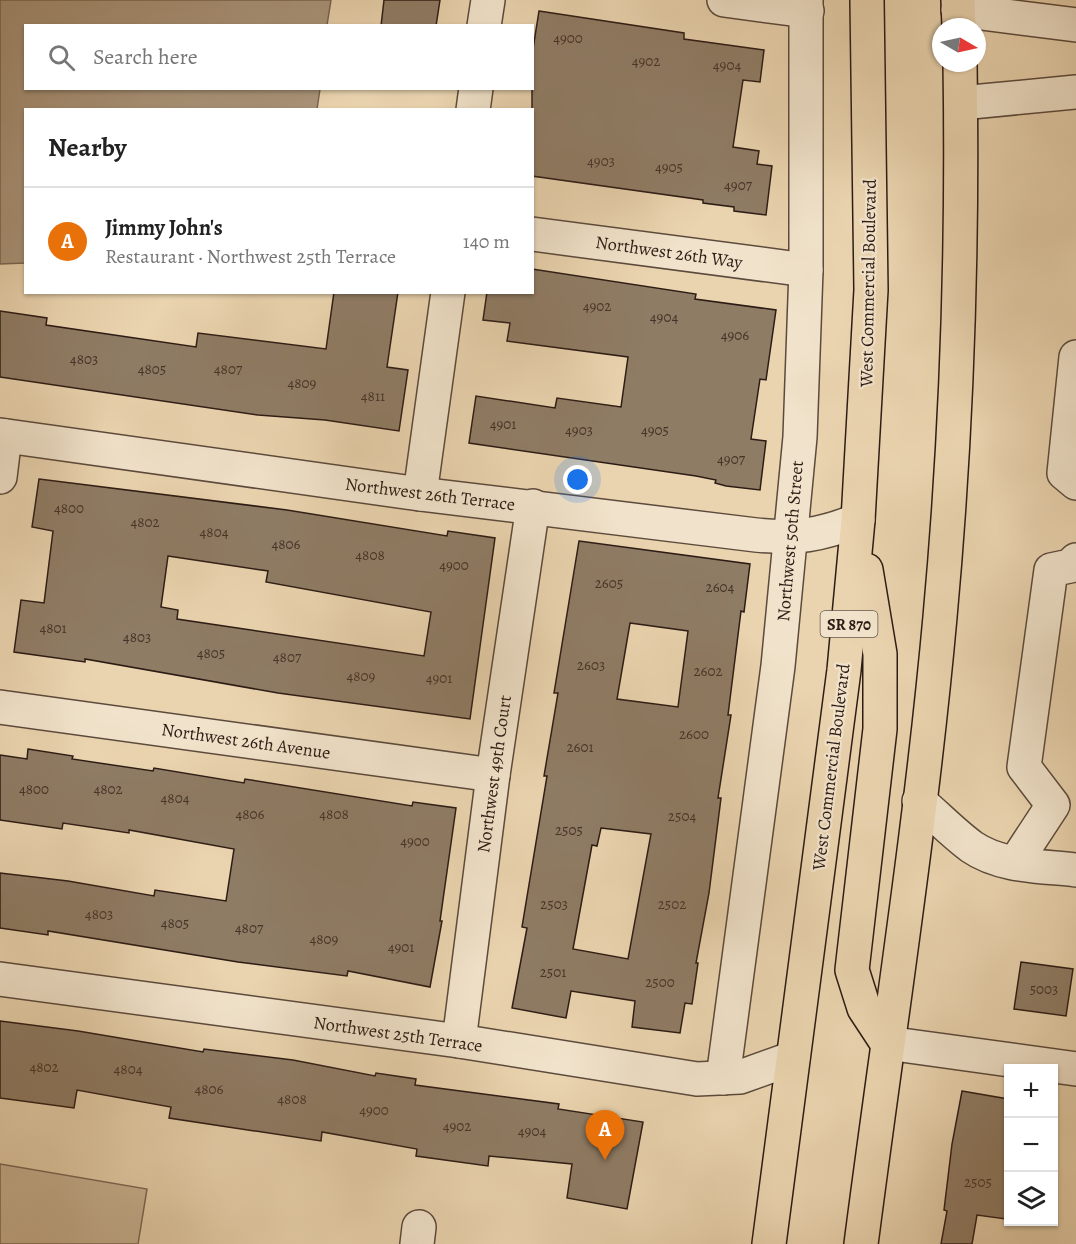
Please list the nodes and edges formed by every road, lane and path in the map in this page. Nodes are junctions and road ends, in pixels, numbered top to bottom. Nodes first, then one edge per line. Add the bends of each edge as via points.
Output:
1 (488, 0) edge
2 (724, 0) edge
3 (867, 0) edge
4 (806, 6) edge
5 (958, 12) edge
6 (484, 24) edge
7 (1076, 25) edge
8 (960, 72) edge
9 (476, 90) edge
10 (1076, 92) edge
11 (961, 103) junction
12 (473, 108) edge
13 (534, 234) edge
14 (806, 270) junction
15 (448, 294) edge
16 (1076, 357) edge
17 (3, 435) edge
18 (0, 477) edge
19 (1076, 483) edge
20 (420, 494) junction
21 (532, 506) junction
22 (858, 520) junction
23 (790, 538) junction
24 (1076, 560) edge
25 (0, 707) edge
26 (493, 775) junction
27 (920, 801) junction
28 (1064, 806) edge
29 (1015, 863) junction
30 (1076, 870) edge
31 (0, 979) edge
32 (459, 1041) junction
33 (887, 1043) junction
34 (793, 1058) junction
35 (1076, 1069) edge
36 (723, 1078) junction
37 (769, 1244) edge
38 (861, 1244) edge

1 - 6 street
2 - 4 street
3 - 22 highway, West Commercial Boulevard / SR 870 via 871,290
4 - 14 street, Northwest 50th Street
5 - 7 street
8 - 11 highway
9 - 12 street
10 - 11 street
11 - 27 highway via 962,249 954,436 940,620
13 - 14 street, Northwest 26th Way
14 - 23 street, Northwest 50th Street via 800,437
15 - 20 street
16 - 19 street via 1064,472
17 - 18 street
17 - 20 street, Northwest 26th Terrace
20 - 21 street, Northwest 26th Terrace
21 - 23 street, Northwest 26th Terrace
21 - 26 street, Northwest 49th Court
22 - 23 street, Northwest 26th Terrace
22 - 33 highway via 880,654 881,690 878,760 852,970 864,1008
22 - 34 highway, West Commercial Boulevard / SR 870 via 844,670
23 - 36 street, Northwest 50th Street via 767,757
24 - 28 street via 1070,566 1051,570 1024,767
25 - 26 street, Northwest 26th Avenue
26 - 32 street, Northwest 49th Court
27 - 29 street via 973,847
27 - 33 highway
28 - 29 street
29 - 30 street
31 - 32 street, Northwest 25th Terrace
32 - 36 street, Northwest 25th Terrace via 697,1079
33 - 35 street
33 - 38 highway
34 - 36 street, Northwest 25th Terrace via 753,1074
34 - 37 highway, West Commercial Boulevard / SR 870

